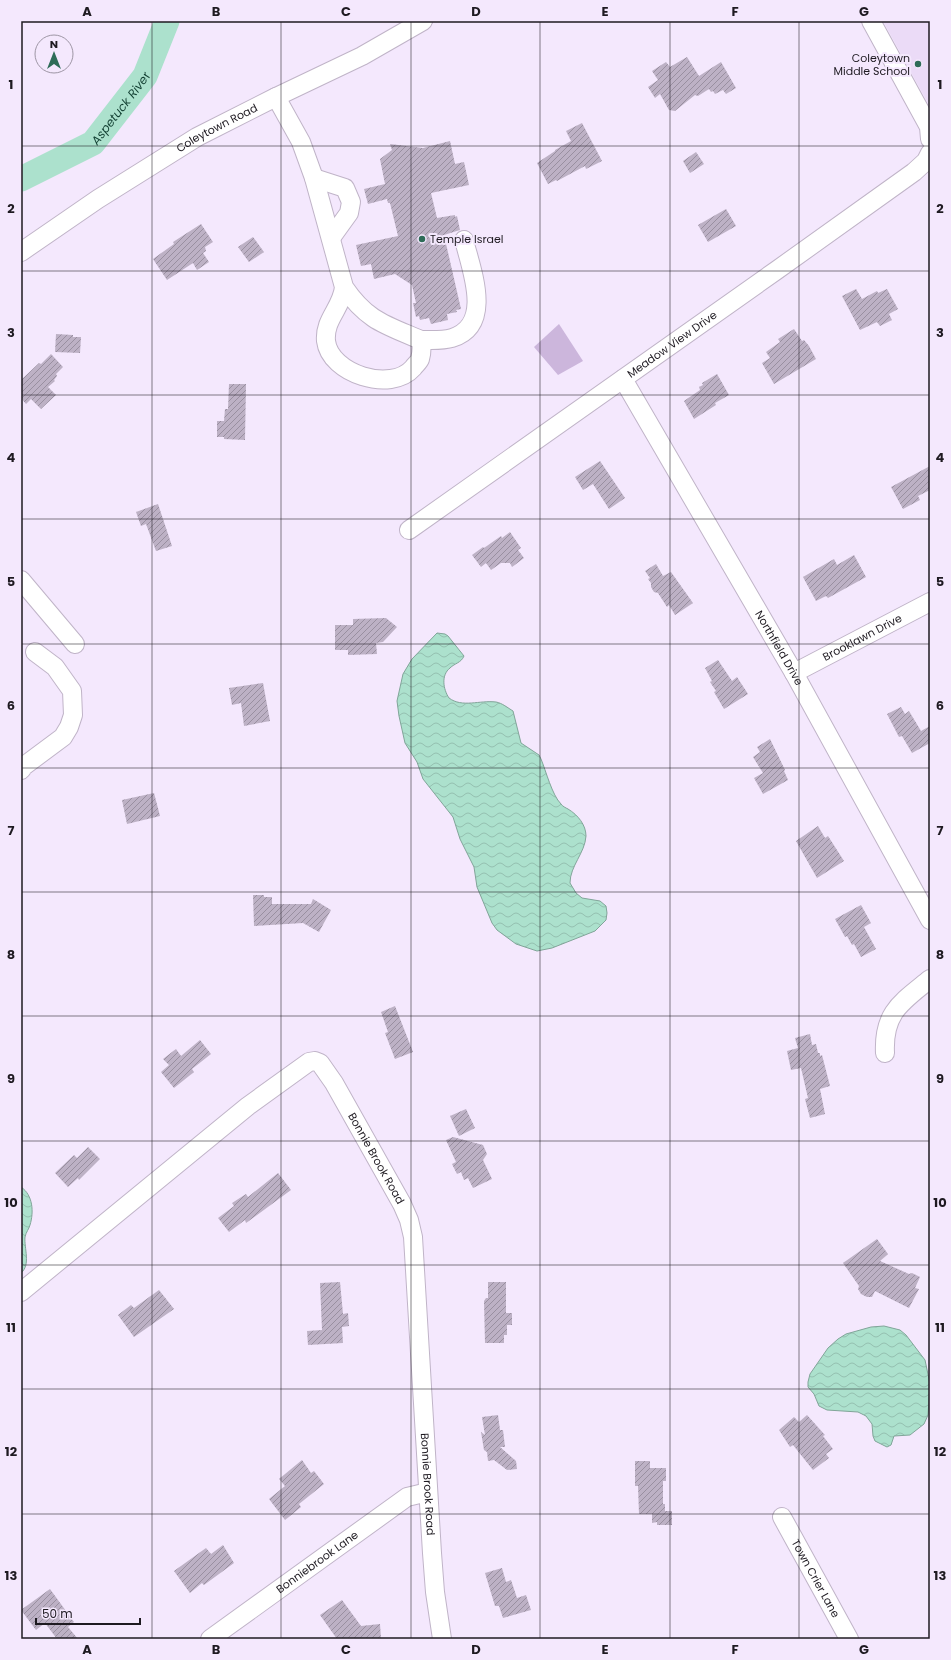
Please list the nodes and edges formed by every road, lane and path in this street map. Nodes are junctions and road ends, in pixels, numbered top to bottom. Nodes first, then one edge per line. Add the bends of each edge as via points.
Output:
1 (423, 21) edge
2 (871, 21) edge
3 (276, 97) junction
4 (930, 139) edge
5 (930, 153) edge
6 (314, 178) junction
7 (331, 238) junction
8 (464, 240) dead end
9 (21, 252) edge
10 (344, 287) junction
11 (421, 340) junction
12 (623, 379) junction
13 (409, 530) dead end
14 (21, 580) edge
15 (930, 602) edge
16 (75, 644) dead end
17 (35, 652) dead end
18 (794, 673) junction
19 (21, 770) edge
20 (930, 920) edge
21 (930, 979) edge
22 (885, 1052) dead end
23 (21, 1292) edge
24 (428, 1492) junction
25 (785, 1521) dead end
26 (210, 1639) edge
27 (442, 1639) edge
28 (849, 1639) edge

1 - 3 street, Coleytown Road via 362,56
2 - 4 street via 929,127
3 - 6 street via 301,142
3 - 9 street, Coleytown Road via 191,141 103,196
5 - 12 street, Meadow View Drive via 926,161 914,172
6 - 7 street
6 - 7 street via 345,188 351,202 349,213
7 - 10 street
8 - 11 street via 476,291 476,314 471,325 453,337
10 - 11 street via 355,302 378,322
10 - 11 street via 340,304 328,322 326,341 334,358 343,367 377,380 399,377 410,372 420,361
12 - 13 street, Meadow View Drive
12 - 18 street, Northfield Drive
14 - 16 street
15 - 18 street, Brooklawn Drive
17 - 19 street via 55,667 72,691 73,715 63,737
18 - 20 street, Northfield Drive
21 - 22 street via 899,1005 891,1016 886,1029
23 - 24 street, Bonnie Brook Road via 248,1106 309,1062 320,1063 334,1083 409,1220 413,1237
24 - 26 street, Bonniebrook Lane via 407,1497
24 - 27 street, Bonnie Brook Road via 435,1592
25 - 28 street, Town Crier Lane

